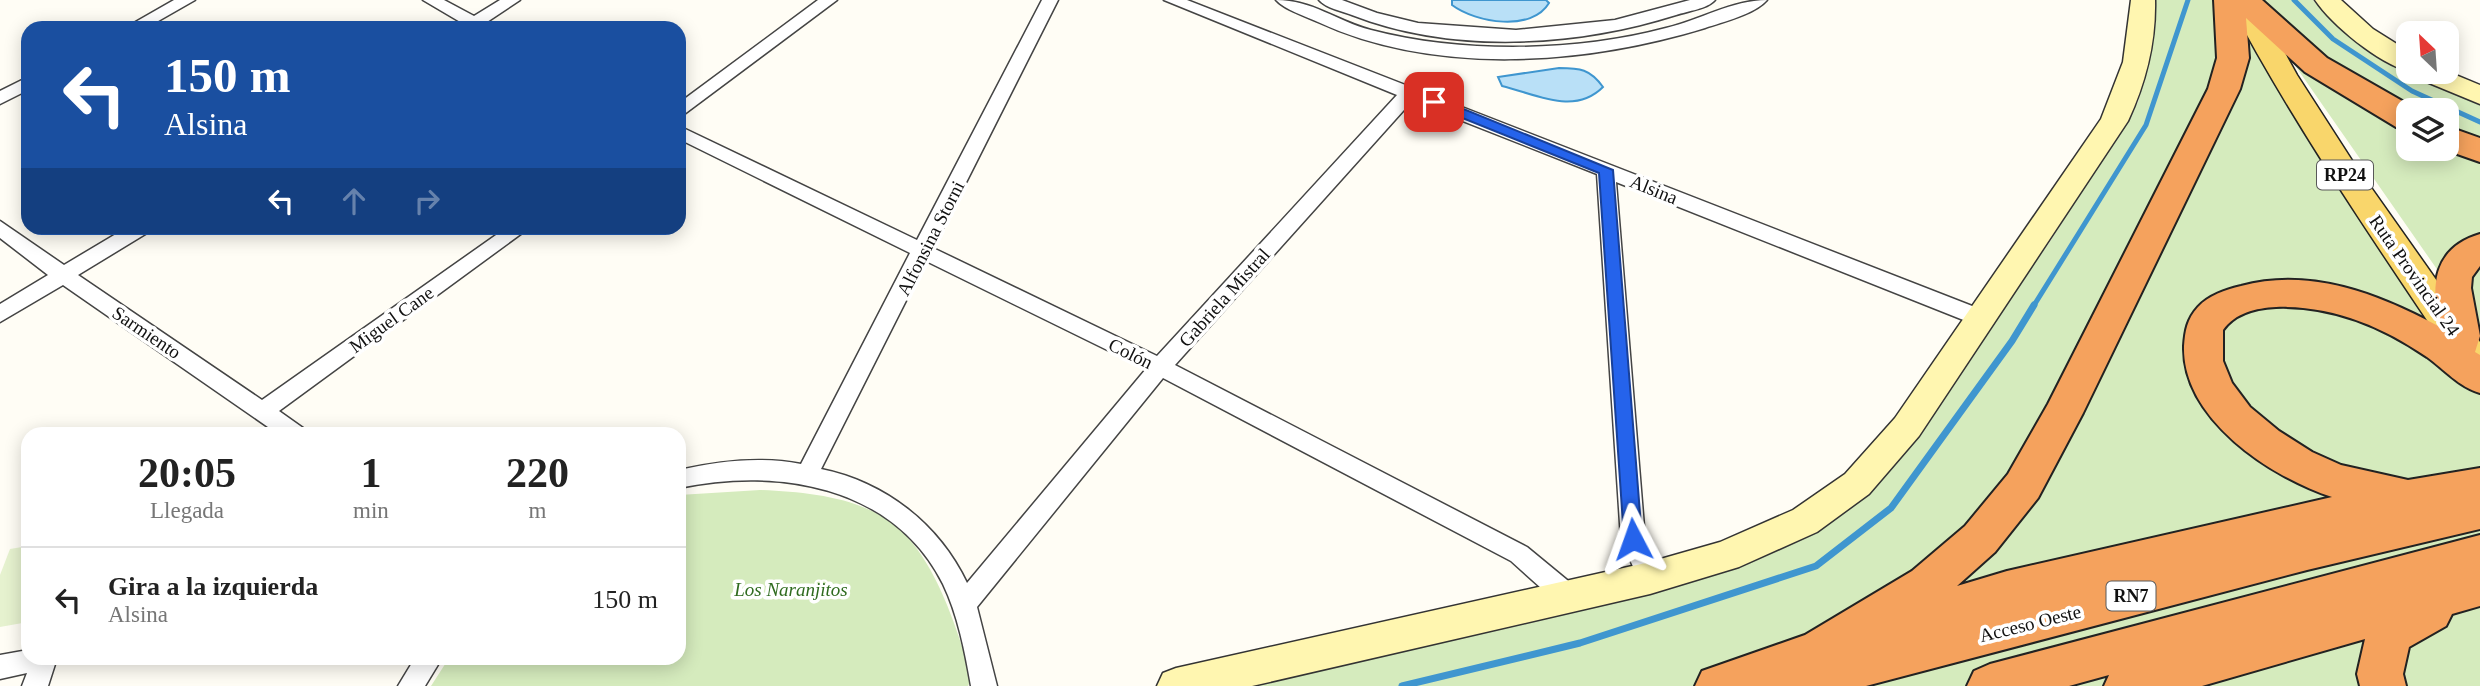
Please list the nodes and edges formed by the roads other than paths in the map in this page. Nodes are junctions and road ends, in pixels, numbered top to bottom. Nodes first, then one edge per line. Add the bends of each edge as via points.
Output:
1 (187, 0) edge
2 (431, 0) edge
3 (512, 0) edge
4 (829, 0) edge
5 (1050, 0) edge
6 (1172, 0) edge
7 (1284, 0) edge
8 (1326, 0) edge
9 (1707, 0) edge
10 (1759, 0) edge
11 (2143, 0) edge
12 (2229, 0) edge
13 (2243, 0) edge
14 (2327, 0) edge
15 (146, 21) edge
16 (467, 21) edge
17 (482, 21) edge
18 (2396, 56) edge
19 (2454, 84) edge
20 (21, 87) edge
21 (1410, 92) junction
22 (2480, 95) edge
23 (0, 98) edge
24 (686, 107) edge
25 (2396, 112) edge
26 (686, 135) edge
27 (2459, 142) edge
28 (2480, 151) edge
29 (1606, 170) junction
30 (0, 228) edge
31 (129, 235) edge
32 (509, 235) edge
33 (2480, 247) edge
34 (922, 253) junction
35 (63, 275) junction
36 (0, 314) edge
37 (1978, 317) junction
38 (2471, 355) edge
39 (1160, 367) junction
40 (2480, 379) edge
41 (263, 411) junction
42 (285, 427) edge
43 (807, 474) junction
44 (686, 478) edge
45 (2480, 485) edge
46 (2437, 491) junction
47 (2480, 511) edge
48 (2477, 576) edge
49 (1650, 578) junction
50 (1569, 597) junction
51 (964, 604) junction
52 (1818, 651) junction
53 (21, 663) edge
54 (42, 665) edge
55 (424, 665) edge
56 (0, 667) edge
57 (35, 686) edge
58 (411, 686) edge
59 (984, 686) edge
60 (1177, 686) edge
61 (1718, 686) edge
62 (1784, 686) edge
63 (1990, 686) edge
64 (2127, 686) edge
65 (2383, 686) edge

1 - 15 street
2 - 16 street
3 - 17 street
4 - 24 street
5 - 34 street, Alfonsina Storni
6 - 21 street, Alsina
7 - 10 street via 1367,35 1431,48 1504,54 1640,38 1680,29
8 - 9 street via 1440,31 1536,36 1626,23
11 - 37 street via 2137,60 2113,121
12 - 52 highway via 2233,58 2224,89 2022,486 1980,538 1928,585
13 - 25 highway via 2316,65
13 - 38 main road, Ruta Provincial 24 / RP24 via 2282,75 2342,170
14 - 18 street via 2364,36
19 - 22 street
20 - 23 street
21 - 29 street, Alsina
21 - 39 street, Gabriela Mistral
26 - 34 street, Colón
27 - 28 highway
29 - 37 street, Alsina
29 - 49 street via 1633,539
30 - 35 street, Sarmiento
31 - 35 street
32 - 41 street, Miguel Cane
33 - 38 highway via 2462,258 2452,277 2453,303
34 - 39 street, Colón
34 - 43 street, Alfonsina Storni
35 - 36 street
35 - 41 street, Sarmiento
37 - 49 street via 1907,427 1857,484 1805,521 1726,556
39 - 50 street, Colón via 1519,554
39 - 51 street, Gabriela Mistral
40 - 46 highway via 2458,357 2416,330 2382,314 2318,295 2249,295 2220,308 2205,327 2202,354 2207,374 2232,414 2260,440 2298,466 2345,486 2383,493
41 - 42 street, Sarmiento
43 - 44 street via 742,468
43 - 51 street via 862,491 898,513 945,563
45 - 46 highway
46 - 52 highway via 2007,591
47 - 62 highway, Acceso Oeste / RN7
48 - 63 highway
48 - 64 highway
48 - 65 highway via 2389,635 2380,674
49 - 50 street
50 - 60 street
51 - 59 street
52 - 61 highway
53 - 56 street
54 - 57 street
55 - 58 street

